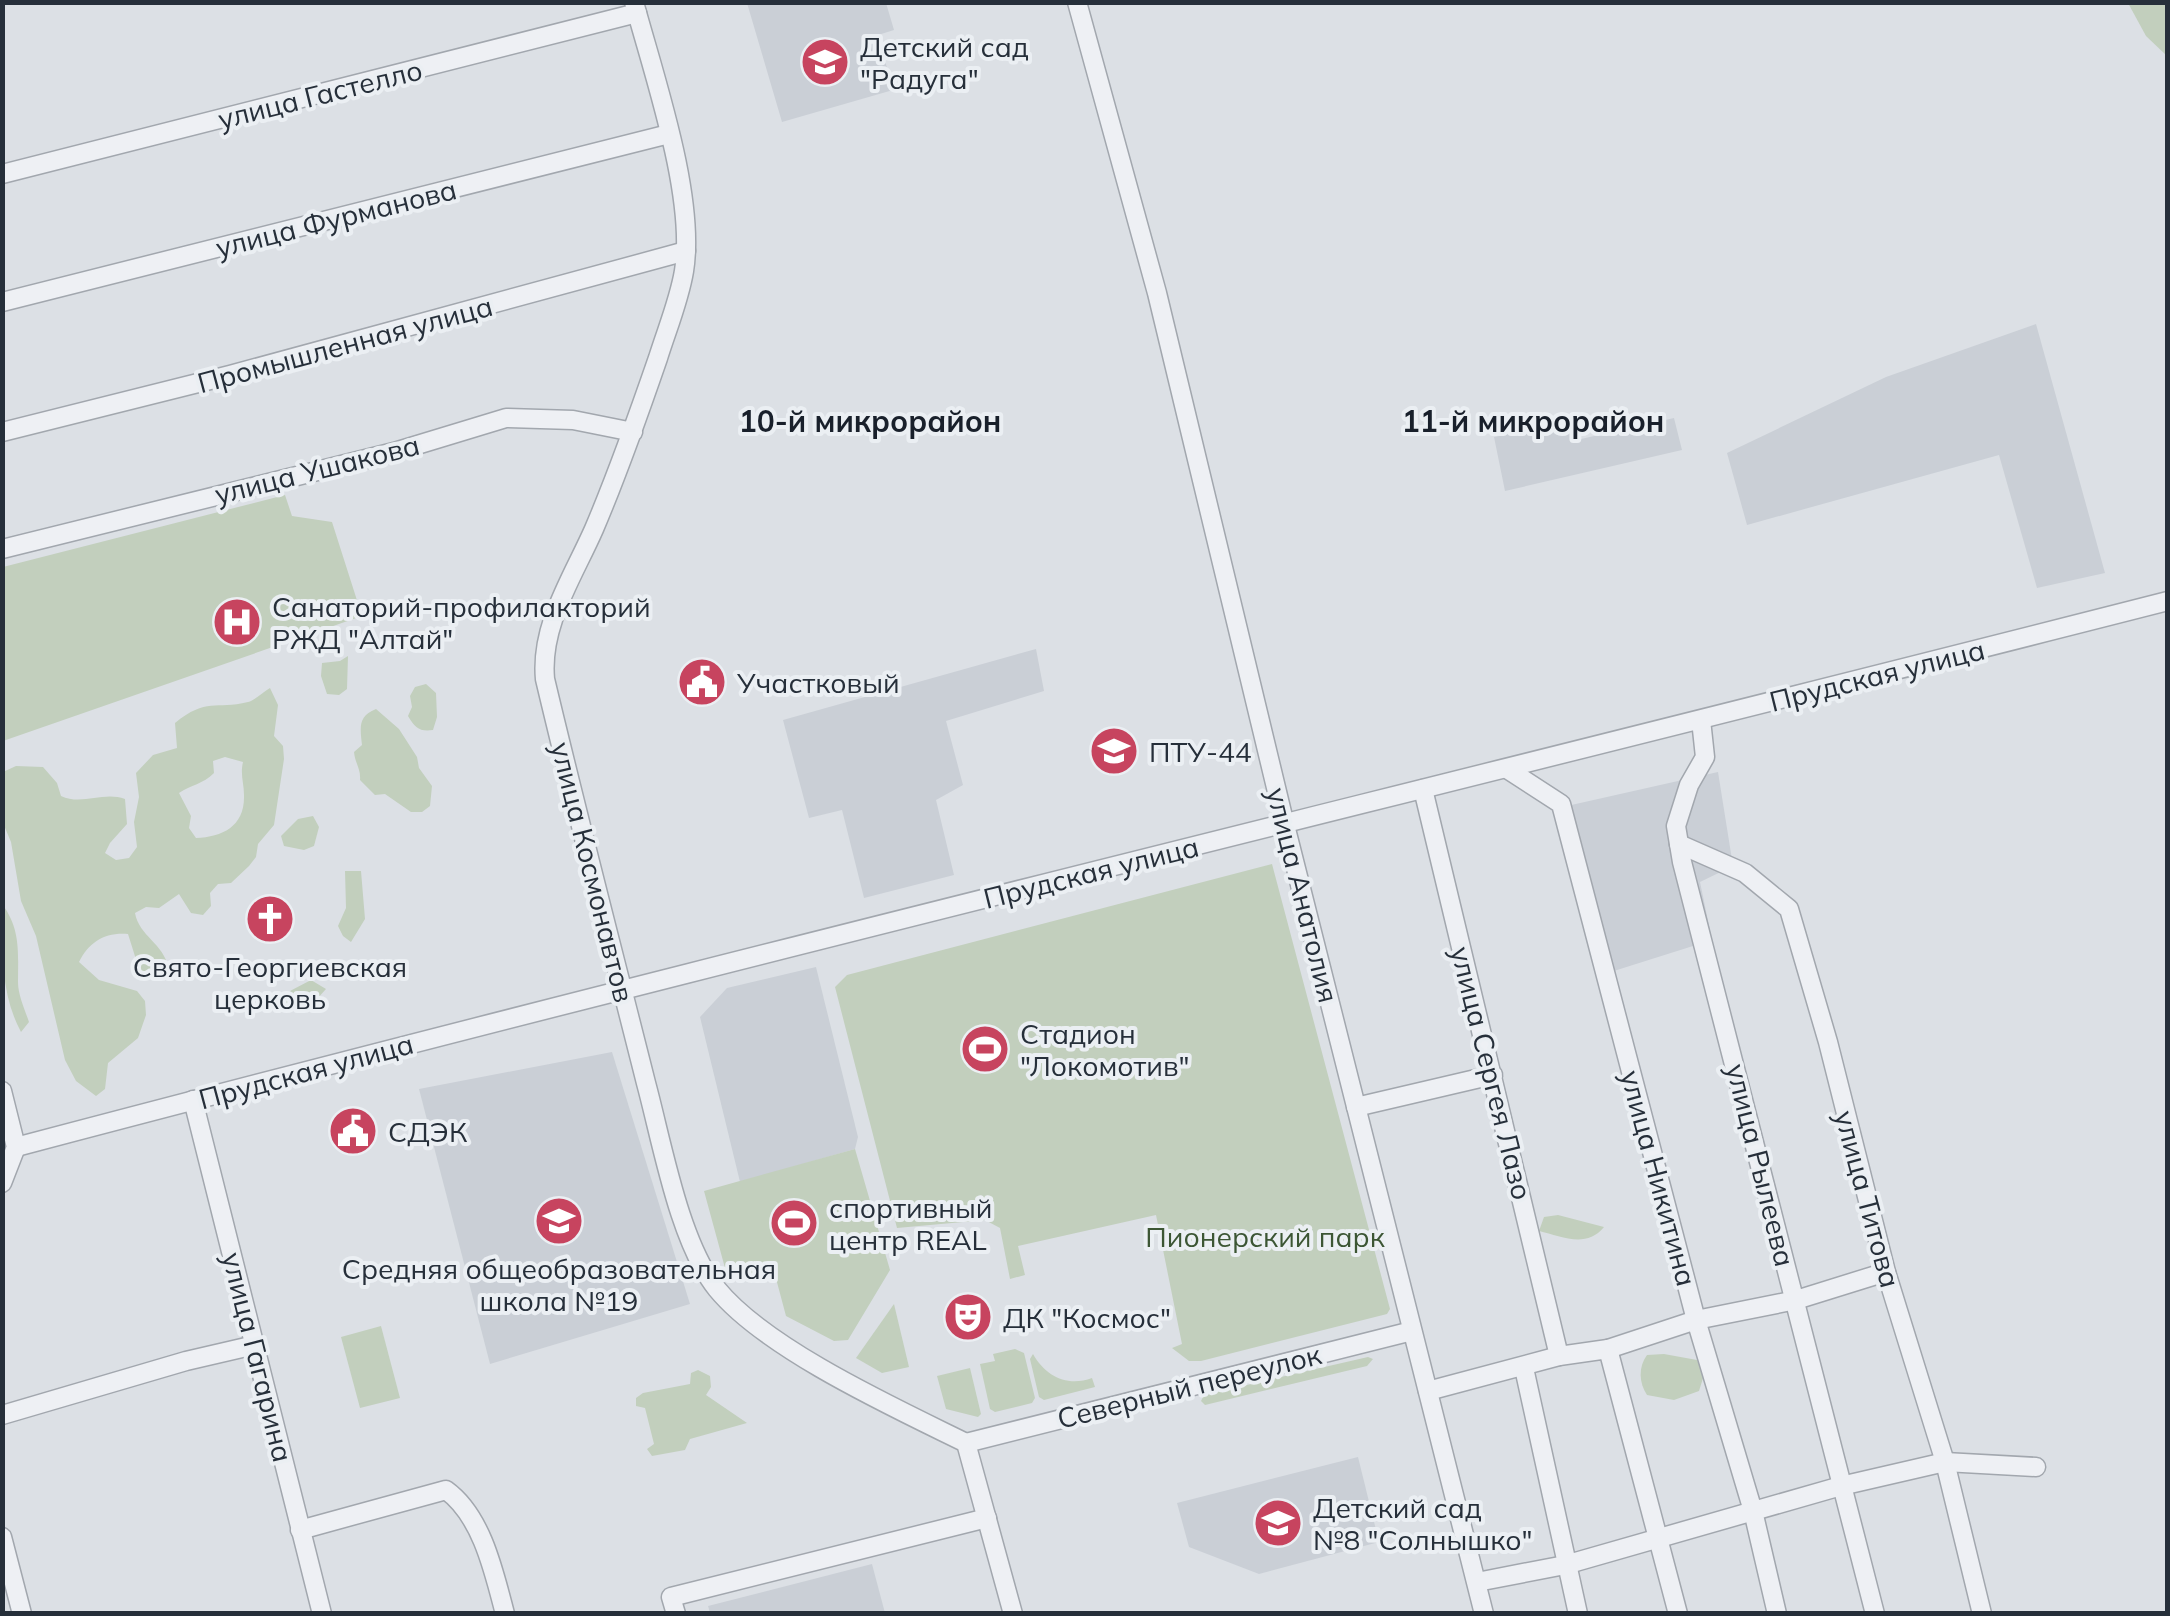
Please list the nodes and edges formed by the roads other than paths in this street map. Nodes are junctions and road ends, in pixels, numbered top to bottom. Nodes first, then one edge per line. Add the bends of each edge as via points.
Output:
1 (1077, 2) edge
2 (636, 8) edge
3 (669, 134) junction
4 (2, 174) edge
5 (686, 251) junction
6 (2, 302) edge
7 (2, 432) edge
8 (633, 432) junction
9 (2, 549) edge
10 (2168, 601) edge
11 (1702, 720) junction
12 (1507, 769) junction
13 (1423, 789) junction
14 (1285, 825) junction
15 (1678, 844) junction
16 (622, 988) junction
17 (1493, 1075) junction
18 (2, 1091) edge
19 (193, 1100) junction
20 (1356, 1106) junction
21 (16, 1147) junction
22 (2, 1183) edge
23 (1886, 1272) junction
24 (1796, 1300) junction
25 (1696, 1320) junction
26 (1412, 1331) junction
27 (255, 1345) junction
28 (1608, 1349) junction
29 (1559, 1356) junction
30 (1524, 1368) junction
31 (1428, 1391) junction
32 (2, 1415) edge
33 (966, 1443) junction
34 (1945, 1462) junction
35 (2036, 1467) dead end
36 (1841, 1486) junction
37 (1753, 1511) junction
38 (986, 1518) junction
39 (300, 1530) junction
40 (2, 1536) edge
41 (1658, 1540) junction
42 (1565, 1566) junction
43 (1476, 1582) junction
44 (22, 1614) edge
45 (322, 1614) edge
46 (505, 1614) edge
47 (676, 1614) edge
48 (1013, 1614) edge
49 (1484, 1614) edge
50 (1578, 1614) edge
51 (1678, 1614) edge
52 (1777, 1614) edge
53 (1875, 1614) edge
54 (1982, 1614) edge

1 - 14 street, улица Анатолия via 1157,293
2 - 3 street, улица Космонавтов
2 - 4 street, улица Гастелло
3 - 5 street, улица Космонавтов
3 - 6 street, улица Фурманова
5 - 7 street, Промышленная улица
5 - 8 street, улица Космонавтов via 678,299
8 - 9 street, улица Ушакова via 572,420 506,418
8 - 16 street, улица Космонавтов via 544,656
10 - 11 street, Прудская улица
11 - 12 street, Прудская улица
11 - 15 street, улица Рылеева via 1705,757 1689,784 1676,826
12 - 13 street, Прудская улица
12 - 25 street, улица Никитина via 1561,804
13 - 14 street, Прудская улица
13 - 17 street, улица Сергея Лазо
14 - 16 street, Прудская улица
14 - 20 street, улица Анатолия
15 - 23 street, улица Титова via 1745,873 1789,910
15 - 24 street, улица Рылеева
16 - 19 street, Прудская улица
16 - 33 street, улица Космонавтов via 693,1249 714,1285 751,1320 836,1376
17 - 20 street
17 - 29 street, улица Сергея Лазо
18 - 21 street
19 - 21 street, Прудская улица
19 - 27 street, улица Гагарина
20 - 26 street, улица Анатолия
21 - 22 street
23 - 24 street
23 - 34 street, улица Титова
24 - 25 street
24 - 36 street, улица Рылеева
25 - 28 street
25 - 37 street, улица Никитина
26 - 31 street, улица Анатолия
26 - 33 street, Северный переулок
27 - 32 street
27 - 39 street, улица Гагарина
28 - 29 street
28 - 41 street
29 - 30 street
30 - 31 street
30 - 42 street
31 - 43 street, улица Анатолия
33 - 38 street
34 - 35 street
34 - 36 street
34 - 54 street, улица Титова
36 - 37 street
36 - 53 street, улица Рылеева
37 - 41 street
37 - 52 street, улица Никитина
38 - 47 street via 671,1597
38 - 48 street
39 - 45 street, улица Гагарина
39 - 46 street via 446,1490 461,1501 492,1561
40 - 44 street
41 - 42 street
41 - 51 street
42 - 43 street
42 - 50 street
43 - 49 street, улица Анатолия

